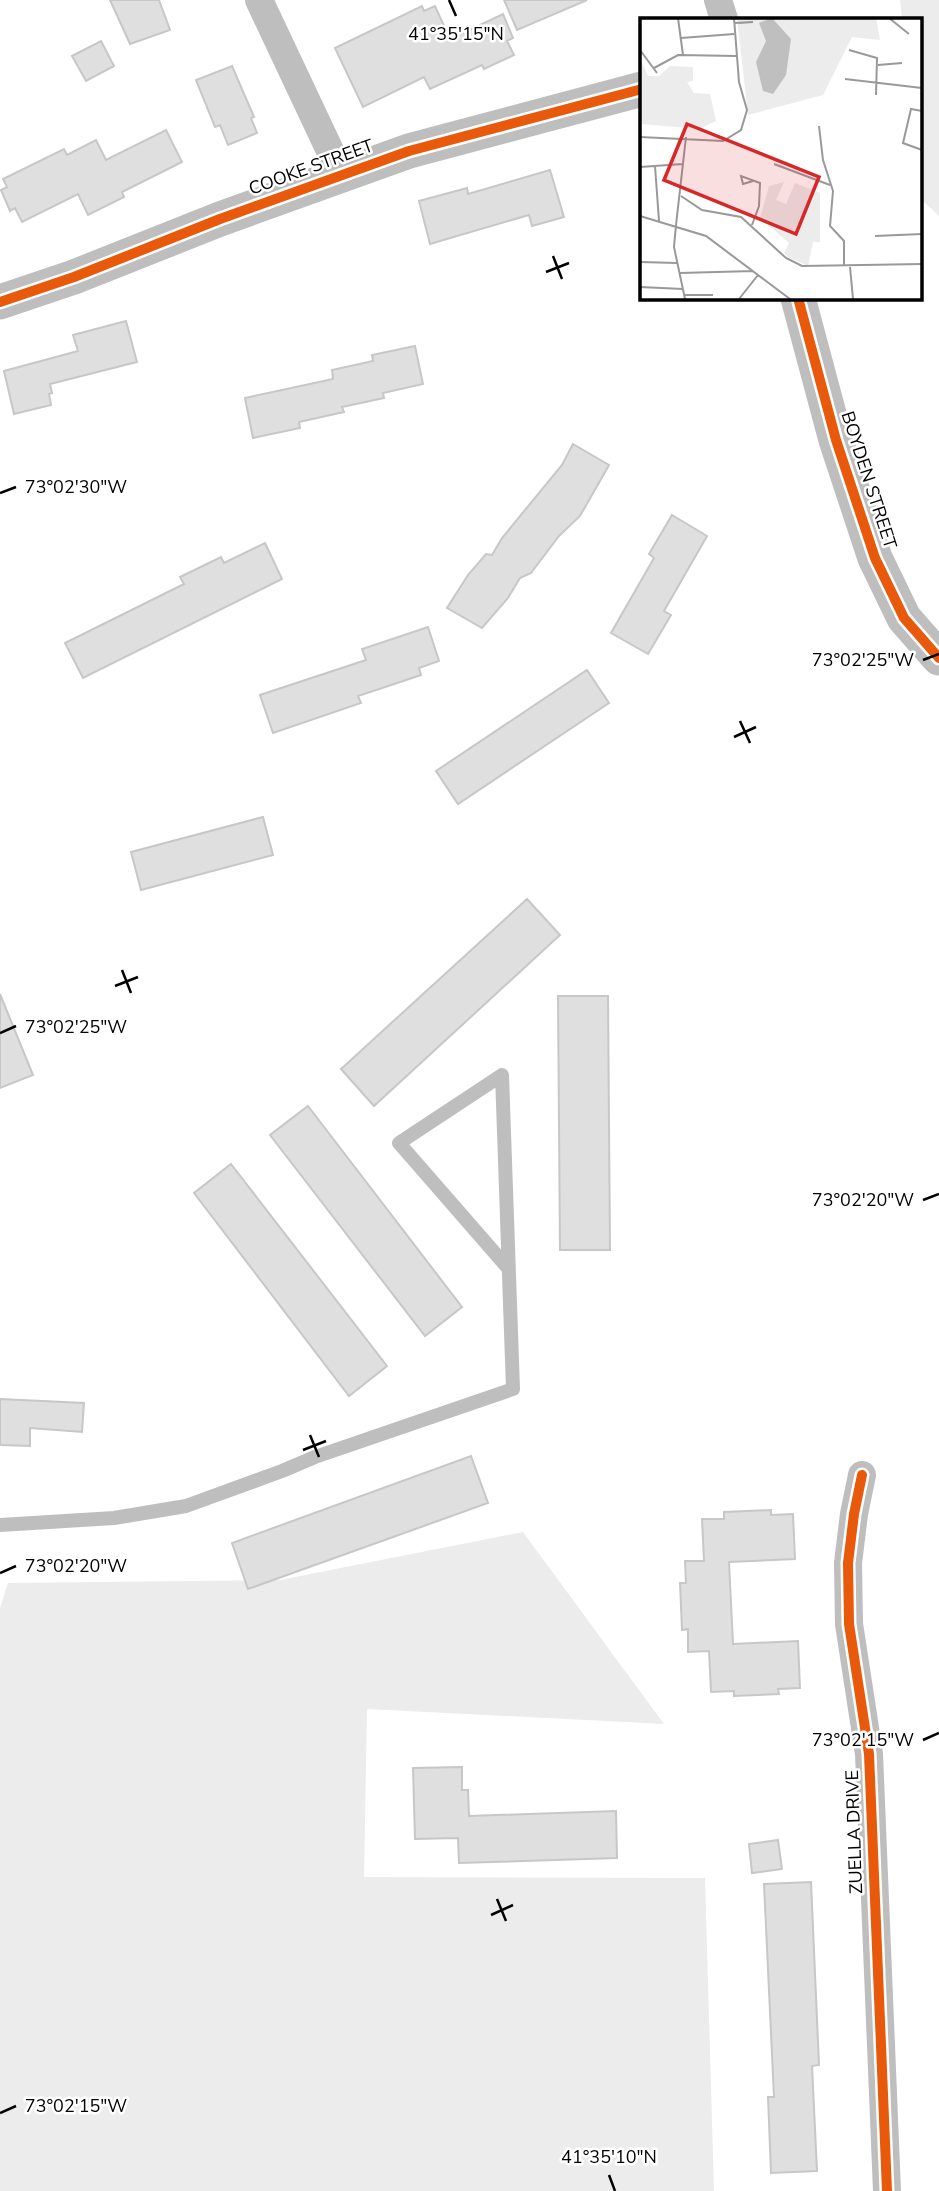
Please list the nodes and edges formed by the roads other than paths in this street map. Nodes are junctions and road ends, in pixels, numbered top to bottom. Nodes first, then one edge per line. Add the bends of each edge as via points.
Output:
1 (259, 0) edge
2 (718, 0) edge
3 (724, 18) edge
4 (640, 90) edge
5 (341, 174) junction
6 (798, 299) edge
7 (0, 302) edge
8 (939, 658) edge
9 (507, 1267) junction
10 (862, 1475) dead end
11 (0, 1525) edge
12 (887, 2191) edge

1 - 5 street
2 - 3 street
4 - 5 street, COOKE STREET via 409,151
5 - 7 street, COOKE STREET
6 - 8 street, BOYDEN STREET via 836,440 875,558 904,618
9 - 9 lane via 505,1185 502,1075 399,1143
9 - 11 lane via 513,1390 186,1506 114,1518
10 - 12 street, ZUELLA DRIVE via 848,1563 849,1624 869,1754

